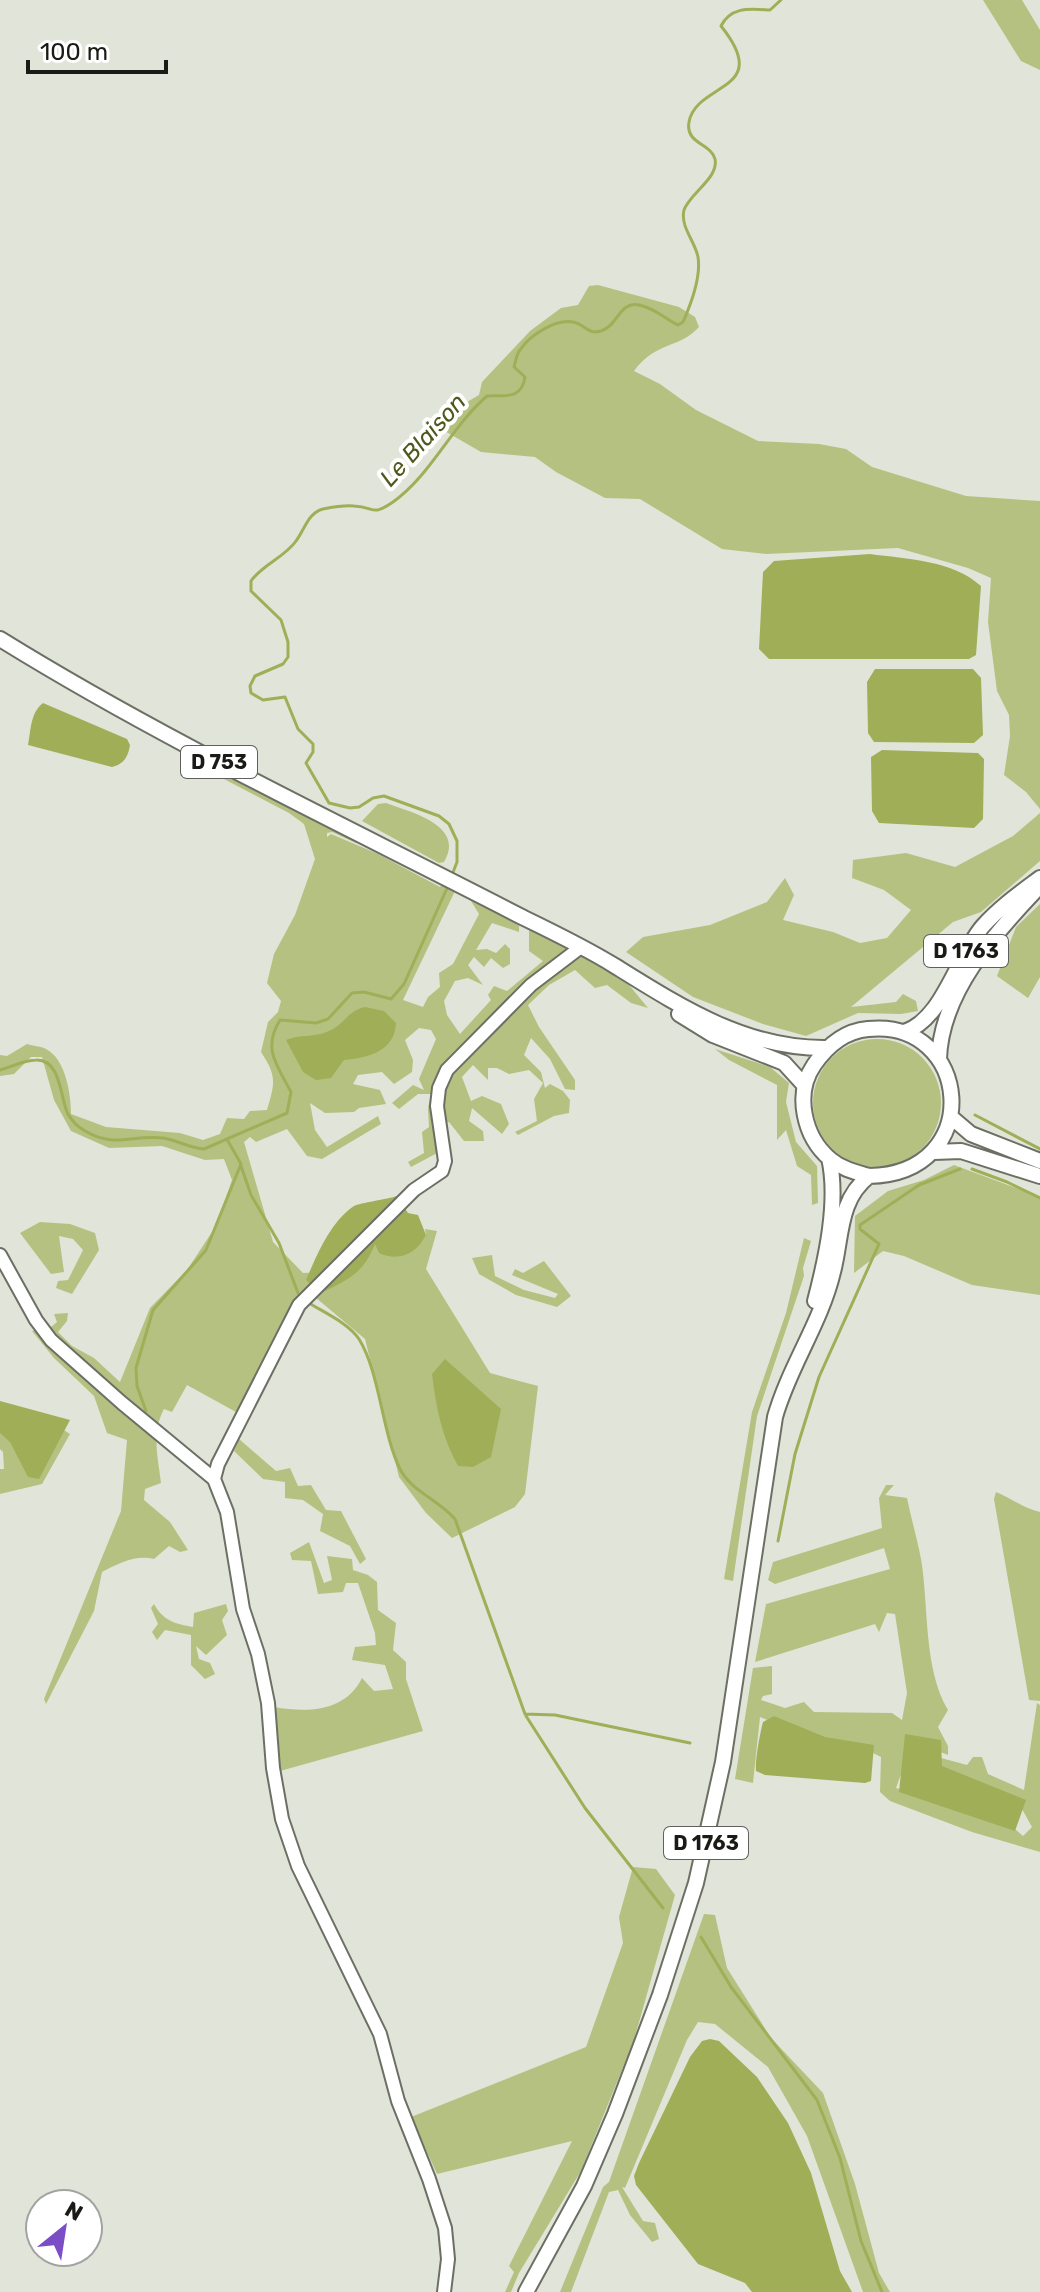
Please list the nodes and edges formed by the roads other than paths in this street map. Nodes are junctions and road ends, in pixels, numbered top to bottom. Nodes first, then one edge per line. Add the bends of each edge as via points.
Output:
1 (0, 639) edge
2 (1040, 878) edge
3 (1040, 886) edge
4 (581, 947) junction
5 (642, 984) junction
6 (904, 1032) junction
7 (826, 1048) junction
8 (939, 1059) junction
9 (805, 1086) junction
10 (951, 1117) junction
11 (934, 1152) junction
12 (829, 1158) junction
13 (1040, 1161) edge
14 (869, 1176) junction
15 (1040, 1176) edge
16 (0, 1255) edge
17 (792, 1369) junction
18 (214, 1479) junction
19 (527, 2291) edge
20 (444, 2292) edge

1 - 4 main road, D 753 via 171,738
2 - 6 main road, D 1763 via 984,925 933,1011 917,1028
3 - 8 main road, D 1763 via 1004,924 963,983 945,1022
4 - 5 main road, D 753
4 - 18 street via 531,985 447,1070 437,1106 442,1171 414,1190 299,1305
5 - 7 main road, D 753 via 737,1032 789,1047
5 - 9 main road, D 753 via 713,1035 784,1063
6 - 7 main road via 860,1030
6 - 8 main road
7 - 9 main road
8 - 10 main road via 952,1098
9 - 12 main road via 806,1122
10 - 11 main road
10 - 13 main road via 971,1134
11 - 14 main road via 913,1168
11 - 15 main road via 961,1151
12 - 14 main road
12 - 17 main road, D 1763 via 833,1189 824,1267
14 - 17 main road, D 1763 via 845,1208 833,1275
16 - 18 street via 51,1340
17 - 19 main road, D 1763 via 775,1417 723,1762 696,1883 615,2114 584,2186
18 - 20 street via 227,1512 243,1609 268,1703 282,1819 298,1866 380,2034 398,2101 445,2228

